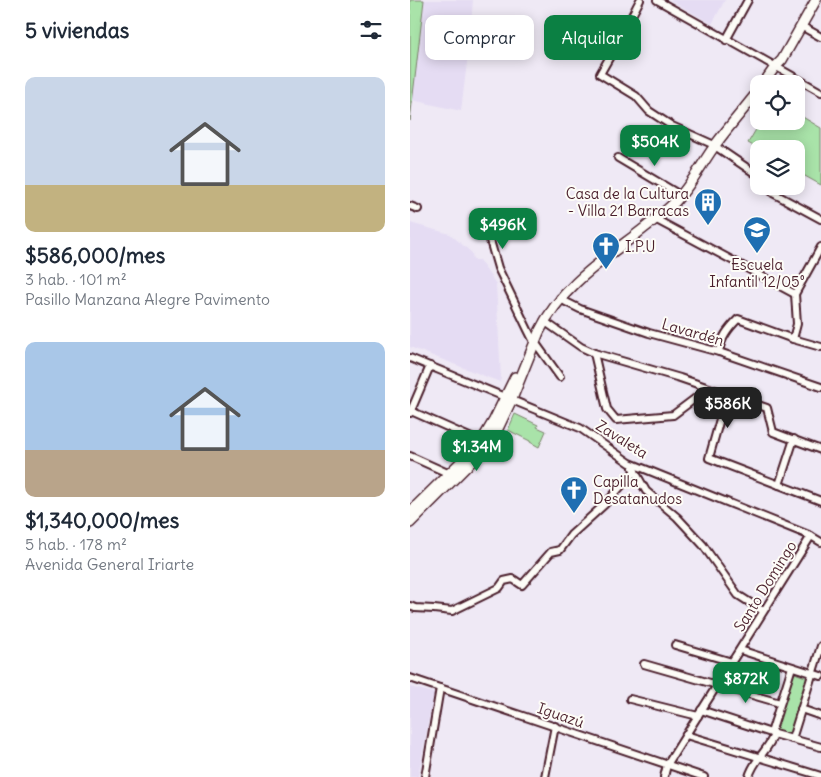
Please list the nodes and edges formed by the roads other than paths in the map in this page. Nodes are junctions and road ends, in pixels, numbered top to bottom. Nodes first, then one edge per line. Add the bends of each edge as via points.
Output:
1 (640, 0) edge
2 (657, 0) edge
3 (748, 0) edge
4 (809, 0) edge
5 (816, 0) edge
6 (801, 26) junction
7 (821, 37) edge
8 (726, 40) junction
9 (775, 67) junction
10 (769, 75) edge
11 (821, 92) edge
12 (750, 101) edge
13 (715, 146) junction
14 (618, 158) dead end
15 (750, 170) edge
16 (680, 195) junction
17 (777, 195) edge
18 (410, 206) edge
19 (418, 209) dead end
20 (654, 219) junction
21 (821, 219) edge
22 (488, 230) dead end
23 (820, 250) edge
24 (579, 279) junction
25 (795, 294) junction
26 (560, 298) junction
27 (544, 321) junction
28 (793, 339) junction
29 (533, 340) junction
30 (821, 347) edge
31 (718, 352) junction
32 (594, 353) junction
33 (410, 358) edge
34 (430, 366) junction
35 (560, 377) dead end
36 (821, 387) edge
37 (709, 388) junction
38 (728, 394) junction
39 (509, 398) junction
40 (411, 412) edge
41 (794, 439) junction
42 (484, 443) junction
43 (821, 450) edge
44 (410, 456) edge
45 (630, 462) junction
46 (635, 471) junction
47 (453, 475) junction
48 (778, 485) junction
49 (821, 501) edge
50 (410, 512) edge
51 (410, 523) edge
52 (810, 536) junction
53 (821, 542) edge
54 (410, 606) edge
55 (764, 611) junction
56 (675, 645) dead end
57 (821, 646) edge
58 (740, 650) junction
59 (732, 662) junction
60 (644, 664) dead end
61 (792, 667) junction
62 (812, 673) junction
63 (821, 676) edge
64 (410, 678) edge
65 (718, 685) junction
66 (440, 688) junction
67 (630, 699) dead end
68 (780, 703) junction
69 (801, 710) junction
70 (700, 713) junction
71 (821, 716) edge
72 (555, 726) junction
73 (772, 734) junction
74 (686, 735) junction
75 (792, 739) junction
76 (821, 747) edge
77 (759, 758) junction
78 (667, 765) junction
79 (821, 776) edge
80 (425, 777) edge
81 (545, 777) edge
82 (664, 777) edge
83 (704, 777) edge
84 (749, 777) edge

1 - 13 street via 600,74 636,96 648,111
2 - 8 street
3 - 8 street
4 - 9 main road via 777,57
5 - 6 main road
6 - 7 street
6 - 9 main road
8 - 9 street
9 - 10 main road
9 - 11 street
12 - 13 main road
13 - 15 street
13 - 16 main road
14 - 16 street
16 - 20 main road
17 - 21 street
18 - 19 street
20 - 24 main road
20 - 25 street
22 - 29 street via 498,268
23 - 25 street
24 - 26 main road
24 - 29 main road via 553,299
25 - 28 street via 797,324
26 - 27 main road
26 - 31 street, Lavardén via 580,309 649,333
27 - 29 main road
27 - 32 street
28 - 30 street
28 - 31 street via 738,320 728,329
29 - 35 street
29 - 39 main road
31 - 36 street, Lavardén
32 - 37 street
32 - 37 street via 607,409 616,420 673,415
33 - 34 street, Zavaleta
34 - 39 street, Zavaleta
34 - 40 street
37 - 38 street
38 - 41 street via 767,408 773,432
38 - 48 street via 709,458
39 - 42 main road via 497,432
39 - 45 street, Zavaleta via 580,428
40 - 42 street
41 - 43 street
41 - 48 street
42 - 47 main road
44 - 47 street
45 - 46 street
45 - 52 street, Zavaleta
46 - 54 street via 571,534 560,550 551,552 522,585 513,579 504,581 499,588 452,611
46 - 55 street via 646,491 703,545 738,595
47 - 50 main road
47 - 51 main road
48 - 49 street
52 - 53 street, Zavaleta
52 - 55 street, Santo Domingo
55 - 58 street, Santo Domingo
56 - 59 street
57 - 62 street
58 - 59 street, Santo Domingo
58 - 61 street
59 - 65 street, Santo Domingo
60 - 65 street
61 - 62 street
61 - 68 street
62 - 63 street
62 - 69 street
64 - 66 street, Iguazú
65 - 68 street
65 - 70 street, Santo Domingo
66 - 72 street, Iguazú
66 - 80 street
67 - 70 street
68 - 73 street
69 - 71 street
69 - 75 street
70 - 73 street
70 - 74 street, Santo Domingo
72 - 78 street, Iguazú
72 - 81 street
73 - 75 street
73 - 77 street via 772,742
74 - 77 street
74 - 78 street, Santo Domingo
75 - 76 street
77 - 79 street
77 - 84 street
78 - 82 street, Santo Domingo
78 - 83 street, Iguazú

